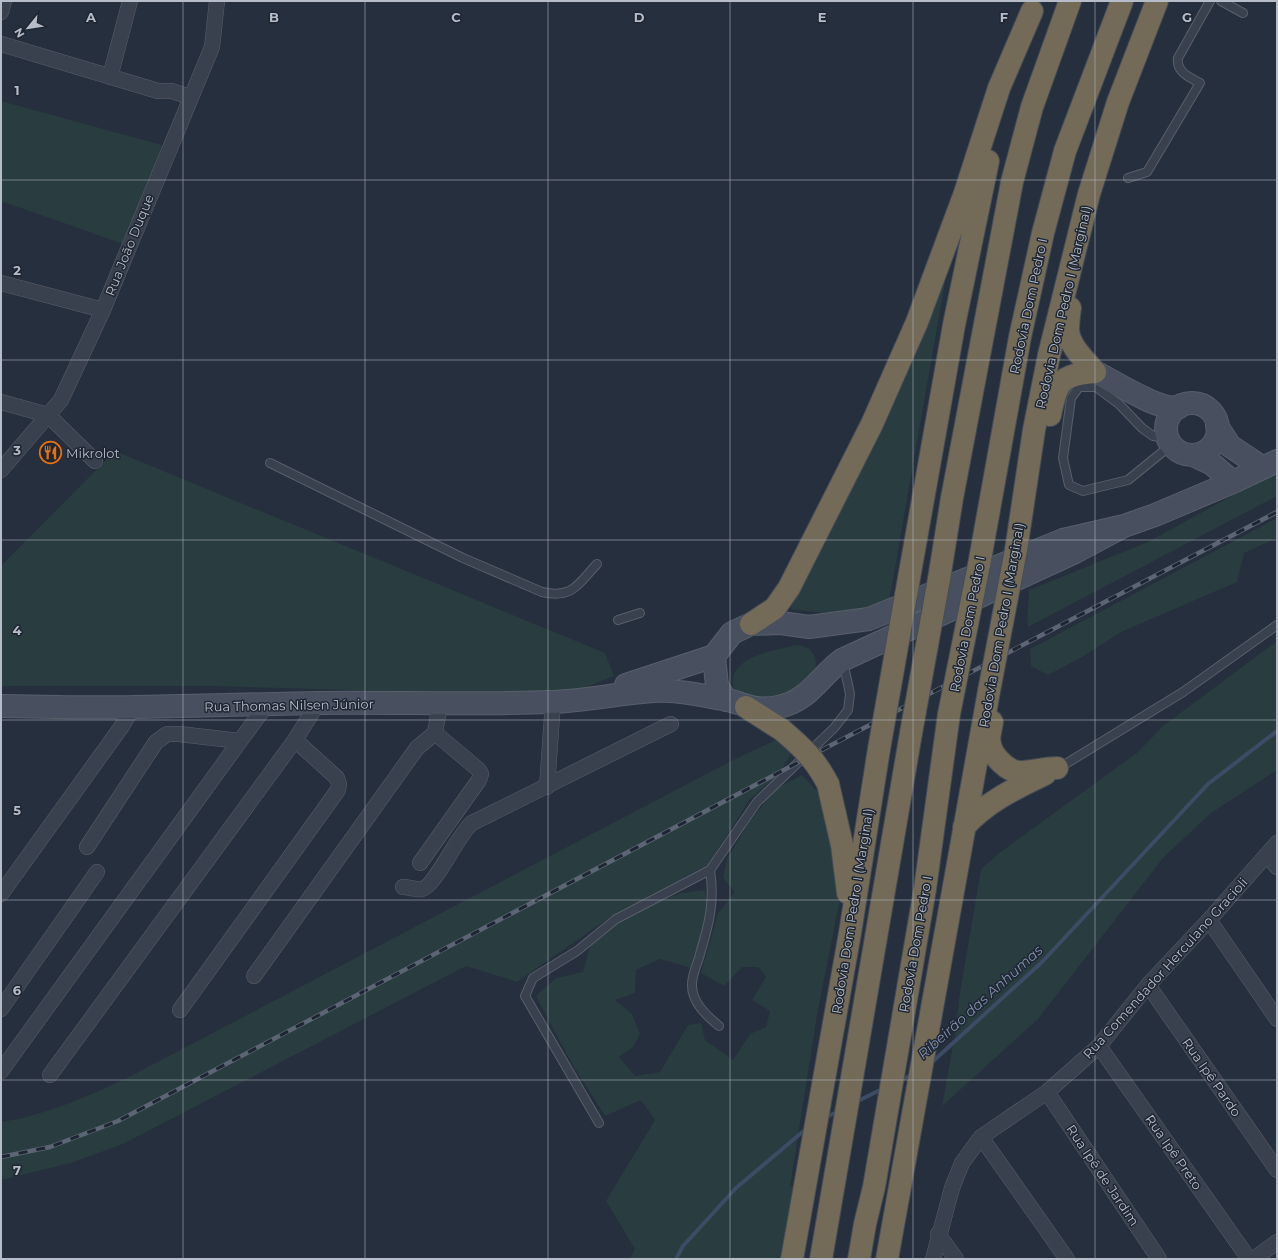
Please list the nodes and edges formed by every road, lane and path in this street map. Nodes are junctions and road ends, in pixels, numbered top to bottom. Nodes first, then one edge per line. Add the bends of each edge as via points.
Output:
1 (4, 1) edge
2 (130, 1) edge
3 (217, 1) edge
4 (1070, 1) edge
5 (1122, 1) edge
6 (1158, 1) edge
7 (1210, 1) edge
8 (1221, 1) edge
9 (1034, 6) edge
10 (1, 12) edge
11 (1242, 13) dead end
12 (1, 44) edge
13 (110, 77) junction
14 (188, 102) junction
15 (1128, 178) dead end
16 (1075, 257) junction
17 (1, 283) edge
18 (103, 310) junction
19 (1095, 372) junction
20 (1140, 396) junction
21 (1, 402) edge
22 (1179, 407) junction
23 (48, 415) junction
24 (1217, 426) junction
25 (1168, 437) junction
26 (1193, 455) junction
27 (95, 461) dead end
28 (270, 464) dead end
29 (1270, 465) edge
30 (1, 470) edge
31 (1233, 482) junction
32 (1022, 510) junction
33 (1124, 526) junction
34 (597, 564) dead end
35 (640, 613) dead end
36 (618, 620) dead end
37 (751, 624) junction
38 (1277, 625) edge
39 (714, 656) junction
40 (835, 665) junction
41 (644, 686) junction
42 (989, 691) junction
43 (726, 700) junction
44 (553, 702) junction
45 (318, 703) junction
46 (267, 704) junction
47 (440, 704) junction
48 (1, 706) edge
49 (133, 707) junction
50 (746, 707) junction
51 (671, 724) dead end
52 (435, 733) junction
53 (295, 740) junction
54 (240, 741) junction
55 (1057, 768) junction
56 (547, 787) junction
57 (964, 827) junction
58 (87, 847) dead end
59 (1272, 848) edge
60 (420, 863) dead end
61 (1277, 867) edge
62 (710, 870) junction
63 (98, 872) dead end
64 (403, 887) dead end
65 (1, 894) edge
66 (1209, 920) junction
67 (850, 933) junction
68 (254, 976) dead end
69 (1148, 985) junction
70 (1, 1009) edge
71 (180, 1010) dead end
72 (1277, 1019) edge
73 (719, 1026) dead end
74 (1099, 1046) junction
75 (1, 1071) edge
76 (50, 1075) dead end
77 (1047, 1092) junction
78 (599, 1123) dead end
79 (981, 1137) junction
80 (1277, 1170) edge
81 (938, 1234) junction
82 (1277, 1242) edge
83 (792, 1259) edge
84 (821, 1259) edge
85 (859, 1259) edge
86 (888, 1259) edge
87 (933, 1259) edge
88 (956, 1259) edge
89 (1066, 1259) edge
90 (1159, 1259) edge
91 (1250, 1259) edge
92 (1254, 1259) edge

1 - 10 street
2 - 13 street
3 - 14 street, Rua João Duque via 212,47
4 - 84 highway, bridge via 1032,107 1012,182 954,483
5 - 85 highway, Rodovia Dom Pedro I, bridge via 1065,151 1020,338 949,714 925,889 874,1187
6 - 16 highway, Rodovia Dom Pedro I (Marginal) via 1118,102 1089,194
7 - 15 lane via 1178,58 1177,65 1180,71 1200,83 1147,172
8 - 11 lane
9 - 37 highway via 998,88 965,193 920,315 872,424 789,588 775,608
9 - 67 highway, Rodovia Dom Pedro I (Marginal), bridge via 987,166 954,325 879,750
12 - 13 street
13 - 14 street via 158,91 172,91
14 - 18 street, Rua João Duque
16 - 19 highway via 1069,337
16 - 32 highway, Rodovia Dom Pedro I (Marginal) via 1049,355
17 - 18 street
18 - 23 street, Rua João Duque via 61,400
19 - 20 street
19 - 32 highway via 1069,376 1060,383 1054,396 1033,497
20 - 22 street via 1164,406
20 - 25 street via 1163,417
21 - 23 street
22 - 24 street via 1192,404 1206,408
22 - 25 street via 1169,416
23 - 27 street
23 - 30 street, Rua João Duque
24 - 26 street via 1217,434 1209,449
24 - 29 street via 1230,446
25 - 25 lane via 1128,480 1082,491 1069,485 1063,458 1072,398 1079,387 1096,387 1119,404 1153,436
25 - 26 street via 1177,451
26 - 31 street via 1212,464
28 - 34 lane via 464,558 542,592 555,595 569,593
29 - 31 street
31 - 33 street
32 - 42 highway, Rodovia Dom Pedro I (Marginal), bridge
33 - 37 street via 1063,540 868,619 809,627 781,623
33 - 40 street
35 - 36 lane
37 - 39 street via 732,633
38 - 55 lane via 1183,692
39 - 41 street, Rua Thomas Nilsen Júnior
39 - 43 street via 717,686
40 - 50 street, Rua Thomas Nilsen Júnior via 811,691 797,700 768,708
40 - 62 lane via 850,694 848,710 834,728 757,802
41 - 43 street, Rua Thomas Nilsen Júnior
41 - 44 street, Rua Thomas Nilsen Júnior via 578,700
42 - 55 highway via 992,715 990,744 1001,762 1018,772
42 - 57 highway, Rodovia Dom Pedro I (Marginal)
43 - 50 street, Rua Thomas Nilsen Júnior
44 - 47 street, Rua Thomas Nilsen Júnior
44 - 56 street
45 - 46 street, Rua Thomas Nilsen Júnior
45 - 47 street, Rua Thomas Nilsen Júnior
45 - 53 street
46 - 49 street, Rua Thomas Nilsen Júnior
46 - 54 street
47 - 52 street
48 - 49 street, Rua Thomas Nilsen Júnior
49 - 65 street
50 - 67 highway, bridge via 782,730 814,760 828,784 847,878
51 - 56 street
52 - 60 street via 481,774
52 - 68 street via 417,748
53 - 71 street via 337,778 338,790
53 - 76 street
54 - 58 street via 167,734 156,742
54 - 75 street
55 - 57 highway via 1017,787 988,805 975,814
56 - 64 street via 467,827 431,883 425,888
57 - 86 highway, Rodovia Dom Pedro I (Marginal)
59 - 61 street
59 - 66 street, Rua Comendador Herculano Gracioli
62 - 73 lane via 713,902 692,984 695,998 703,1012
62 - 78 lane via 616,919 577,951 533,978 525,996
63 - 70 street
66 - 69 street, Rua Comendador Herculano Gracioli
66 - 72 street
67 - 83 highway, Rodovia Dom Pedro I (Marginal)
69 - 74 street, Rua Comendador Herculano Gracioli
69 - 80 street, Rua Ipê Pardo
74 - 77 street, Rua Comendador Herculano Gracioli
74 - 91 street, Rua Ipê Preto
77 - 79 street, Rua Comendador Herculano Gracioli
77 - 90 street, Rua Ipê de Jardim
79 - 81 street, Rua Comendador Herculano Gracioli via 962,1163
79 - 89 street
81 - 87 street, Rua Comendador Herculano Gracioli
81 - 88 street
82 - 92 street

